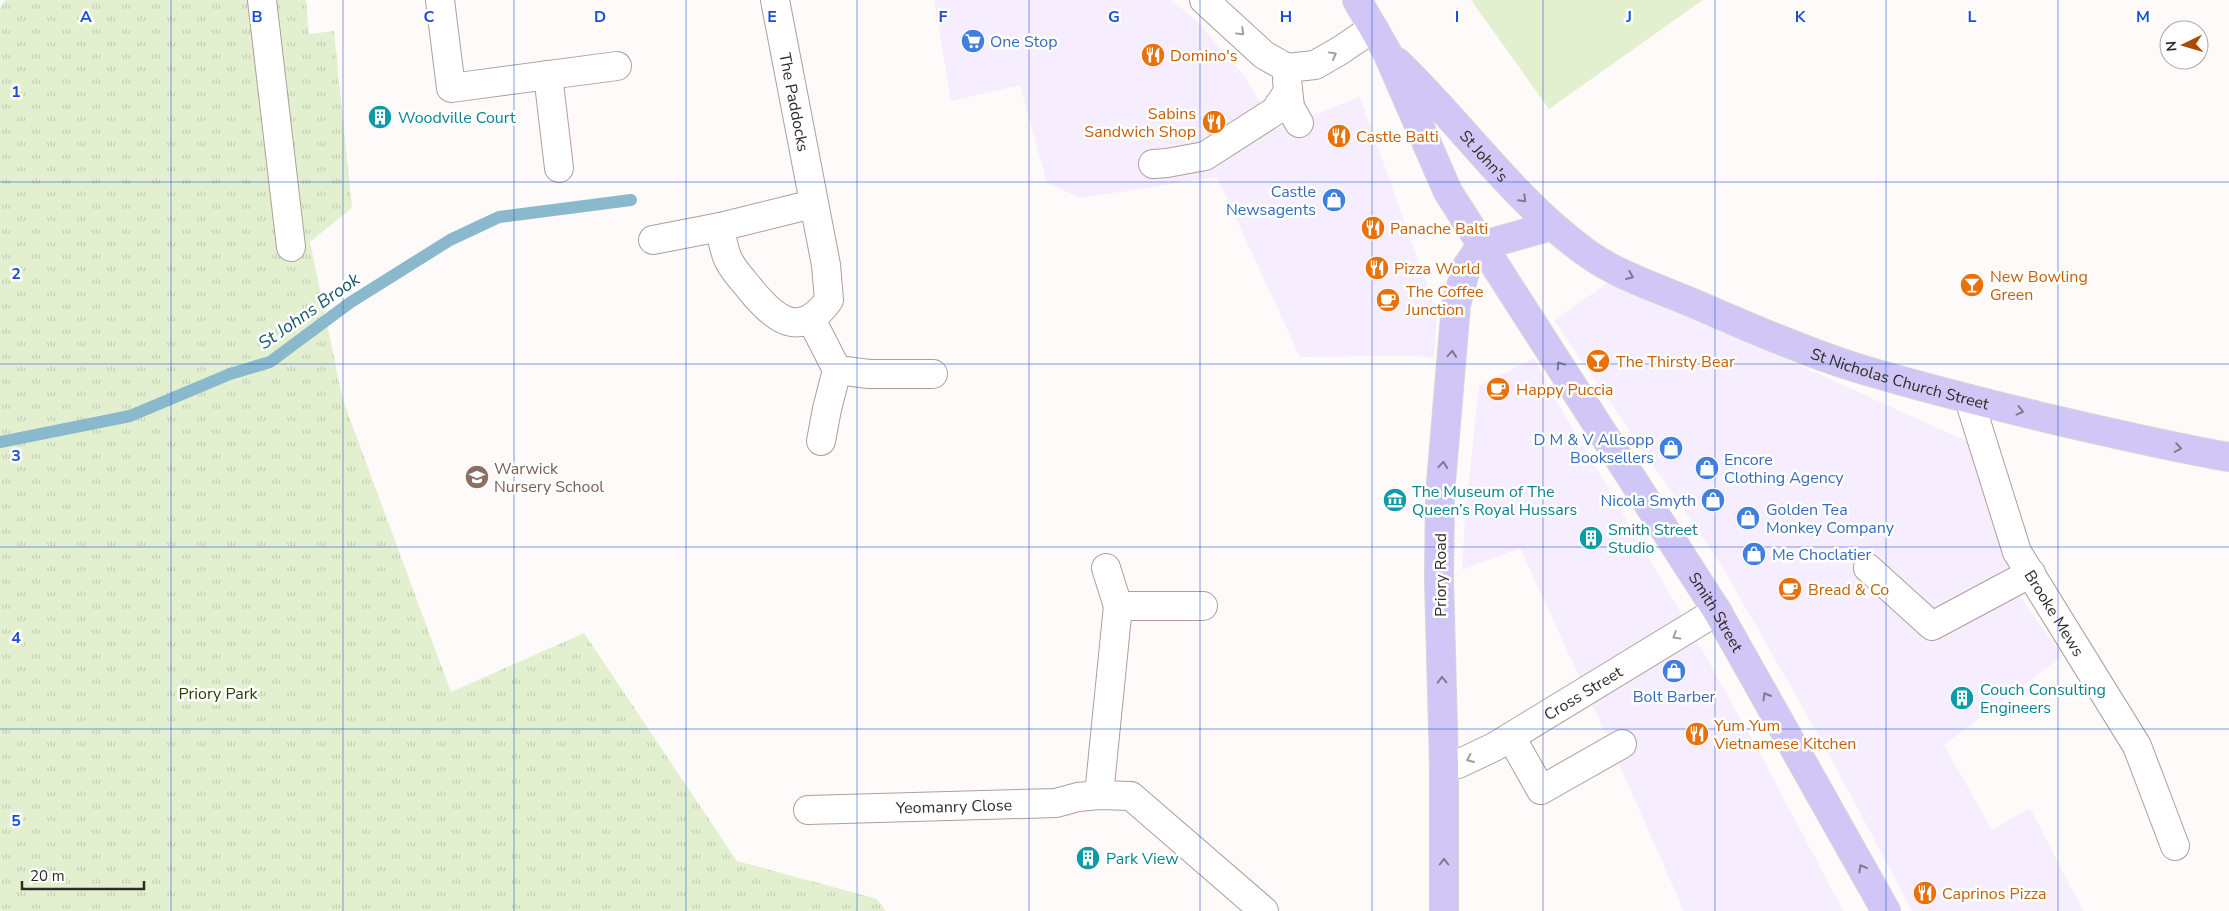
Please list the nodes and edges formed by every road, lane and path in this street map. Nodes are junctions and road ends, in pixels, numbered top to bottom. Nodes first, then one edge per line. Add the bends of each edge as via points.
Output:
1 (262, 0) edge
2 (440, 0) edge
3 (775, 0) edge
4 (1204, 0) edge
5 (1357, 0) edge
6 (1373, 28) junction
7 (1387, 52) junction
8 (617, 66) dead end
9 (548, 75) junction
10 (1287, 81) junction
11 (1299, 123) dead end
12 (1153, 164) dead end
13 (559, 168) dead end
14 (813, 204) junction
15 (1551, 226) junction
16 (720, 227) junction
17 (653, 240) dead end
18 (1481, 246) junction
19 (291, 247) dead end
20 (1586, 253) joint
21 (811, 319) junction
22 (838, 370) junction
23 (934, 374) dead end
24 (1969, 399) junction
25 (821, 441) dead end
26 (2229, 457) edge
27 (1106, 568) dead end
28 (1868, 568) dead end
29 (2031, 573) junction
30 (1118, 606) junction
31 (1203, 606) dead end
32 (1717, 611) junction
33 (1511, 737) junction
34 (1622, 744) dead end
35 (1444, 766) junction
36 (1100, 795) junction
37 (808, 810) dead end
38 (2175, 846) dead end
39 (1264, 911) edge
40 (1444, 911) edge
41 (1886, 911) edge

1 - 19 street
2 - 9 street via 451,88
3 - 14 street, The Paddocks
4 -> 10 street via 1264,55
5 - 6 main road, St John's
6 - 7 main road, St John's
10 -> 6 street
7 -> 15 main road, St John's via 1421,84 1513,189
7 - 18 main road, St John's via 1448,192
8 - 9 street
9 - 13 street
10 - 11 street via 1290,107
10 - 12 street via 1275,111 1205,156
14 - 16 street
14 - 21 street, The Paddocks via 826,265 829,300
15 - 18 main road
15 - 20 main road, St John's
16 - 17 street
16 - 21 street via 728,260 764,307 787,320
32 -> 18 main road, Smith Street via 1592,413
35 -> 18 main road, Priory Road via 1440,494 1456,305 1466,268
20 -> 24 main road, St Nicholas Church Street via 1613,268 1772,337 1853,366
21 - 22 street
22 - 23 street via 869,374
22 - 25 street
24 -> 26 main road, St Nicholas Church Street via 2159,445
24 - 29 street, Brooke Mews via 2017,552
27 - 30 street
28 - 29 street via 1932,626
29 - 38 street, Brooke Mews via 2137,746
30 - 31 street
30 - 36 street
32 -> 33 street, Cross Street
41 -> 32 main road, Smith Street
33 - 34 street via 1541,790
33 -> 35 street, Cross Street via 1458,764
40 -> 35 main road, Priory Road
36 - 37 street, Yeomanry Close via 1056,803
36 - 39 street, Yeomanry Close via 1131,796

